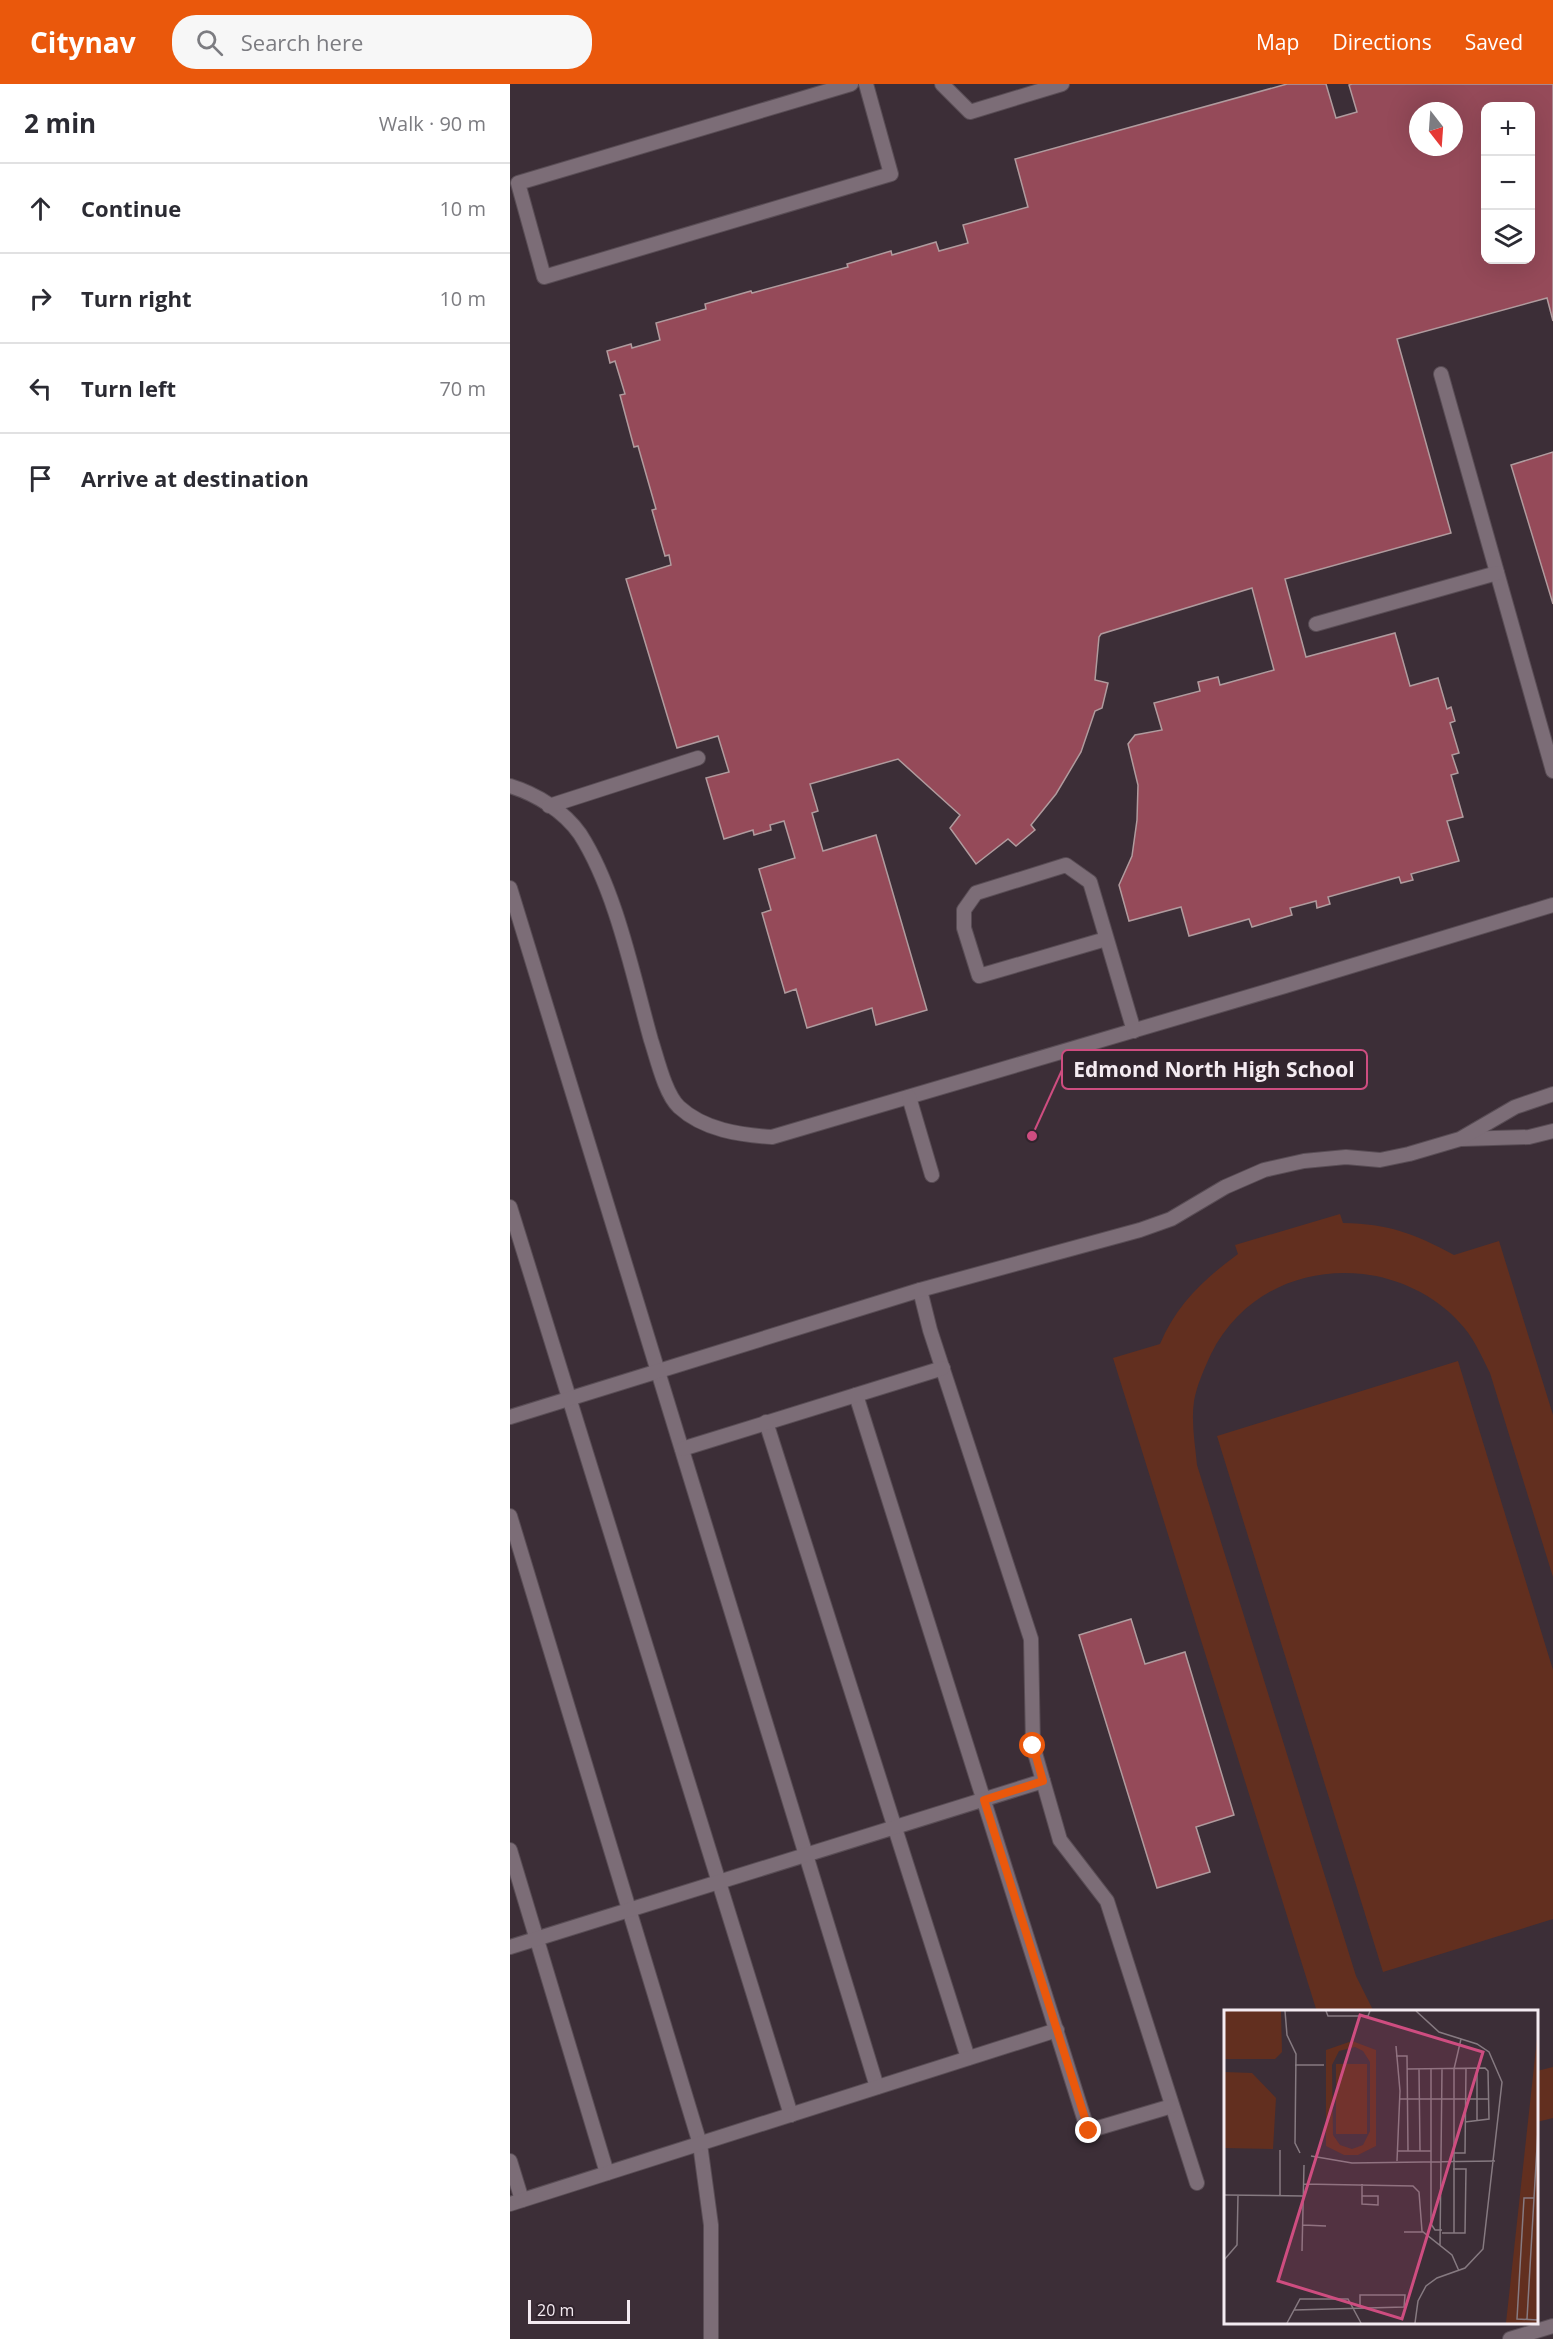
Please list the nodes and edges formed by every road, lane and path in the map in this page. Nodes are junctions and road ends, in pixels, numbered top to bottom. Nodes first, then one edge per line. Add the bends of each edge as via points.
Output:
1 (851, 84) edge
2 (866, 84) edge
3 (942, 84) edge
4 (1062, 84) edge
5 (1441, 374) dead end
6 (1497, 573) junction
7 (1316, 624) dead end
8 (698, 758) dead end
9 (1553, 771) edge
10 (510, 786) edge
11 (549, 806) junction
12 (510, 888) edge
13 (1553, 905) edge
14 (1106, 939) junction
15 (1134, 1031) junction
16 (1553, 1094) edge
17 (909, 1097) junction
18 (1553, 1131) edge
19 (1460, 1139) junction
20 (932, 1175) dead end
21 (510, 1207) edge
22 (920, 1290) junction
23 (943, 1368) junction
24 (658, 1371) junction
25 (856, 1395) junction
26 (569, 1398) junction
27 (510, 1417) edge
28 (766, 1422) junction
29 (681, 1449) junction
30 (510, 1516) edge
31 (1043, 1781) junction
32 (984, 1800) junction
33 (895, 1827) junction
34 (510, 1850) edge
35 (806, 1855) junction
36 (719, 1882) junction
37 (629, 1910) junction
38 (537, 1939) junction
39 (510, 1947) edge
40 (1057, 2030) junction
41 (968, 2058) junction
42 (877, 2087) junction
43 (1172, 2106) junction
44 (791, 2115) junction
45 (700, 2144) junction
46 (510, 2161) edge
47 (607, 2173) junction
48 (1197, 2183) dead end
49 (516, 2202) edge
50 (1553, 2326) edge
51 (711, 2339) edge
52 (1510, 2339) edge

1 - 2 lane via 518,183 544,277 891,174
3 - 4 lane via 970,112
5 - 6 lane
6 - 7 lane
6 - 9 lane
8 - 11 lane
10 - 11 lane
11 - 17 lane via 579,833 603,877 661,1075 678,1106 705,1124 739,1135 772,1137
12 - 24 lane
13 - 15 lane
14 - 14 lane via 1090,882 1066,865 976,892 964,910 964,928 979,976
14 - 15 lane
15 - 17 lane
16 - 19 lane via 1515,1107
17 - 20 lane
18 - 19 lane via 1529,1137
19 - 22 lane via 1380,1160 1346,1157 1264,1170 1225,1187 1172,1219
21 - 26 lane
22 - 23 lane
22 - 24 lane
23 - 25 lane
23 - 31 lane via 1031,1639 1033,1746
24 - 26 lane
24 - 29 lane
25 - 28 lane
25 - 32 lane
26 - 27 lane
26 - 36 lane
28 - 29 lane
28 - 33 lane
29 - 35 lane
30 - 37 lane
31 - 32 lane
31 - 43 lane via 1060,1840 1107,1901
32 - 33 lane
32 - 40 lane
33 - 35 lane
33 - 41 lane
34 - 38 lane
35 - 36 lane
35 - 42 lane
36 - 37 lane
36 - 44 lane
37 - 38 lane
37 - 45 lane
38 - 39 lane
38 - 47 lane
40 - 41 lane
40 - 43 lane via 1089,2131
41 - 42 lane
42 - 44 lane
43 - 48 lane
44 - 45 lane
45 - 47 lane
45 - 51 lane via 711,2225
46 - 49 lane
47 - 49 lane
50 - 52 lane

